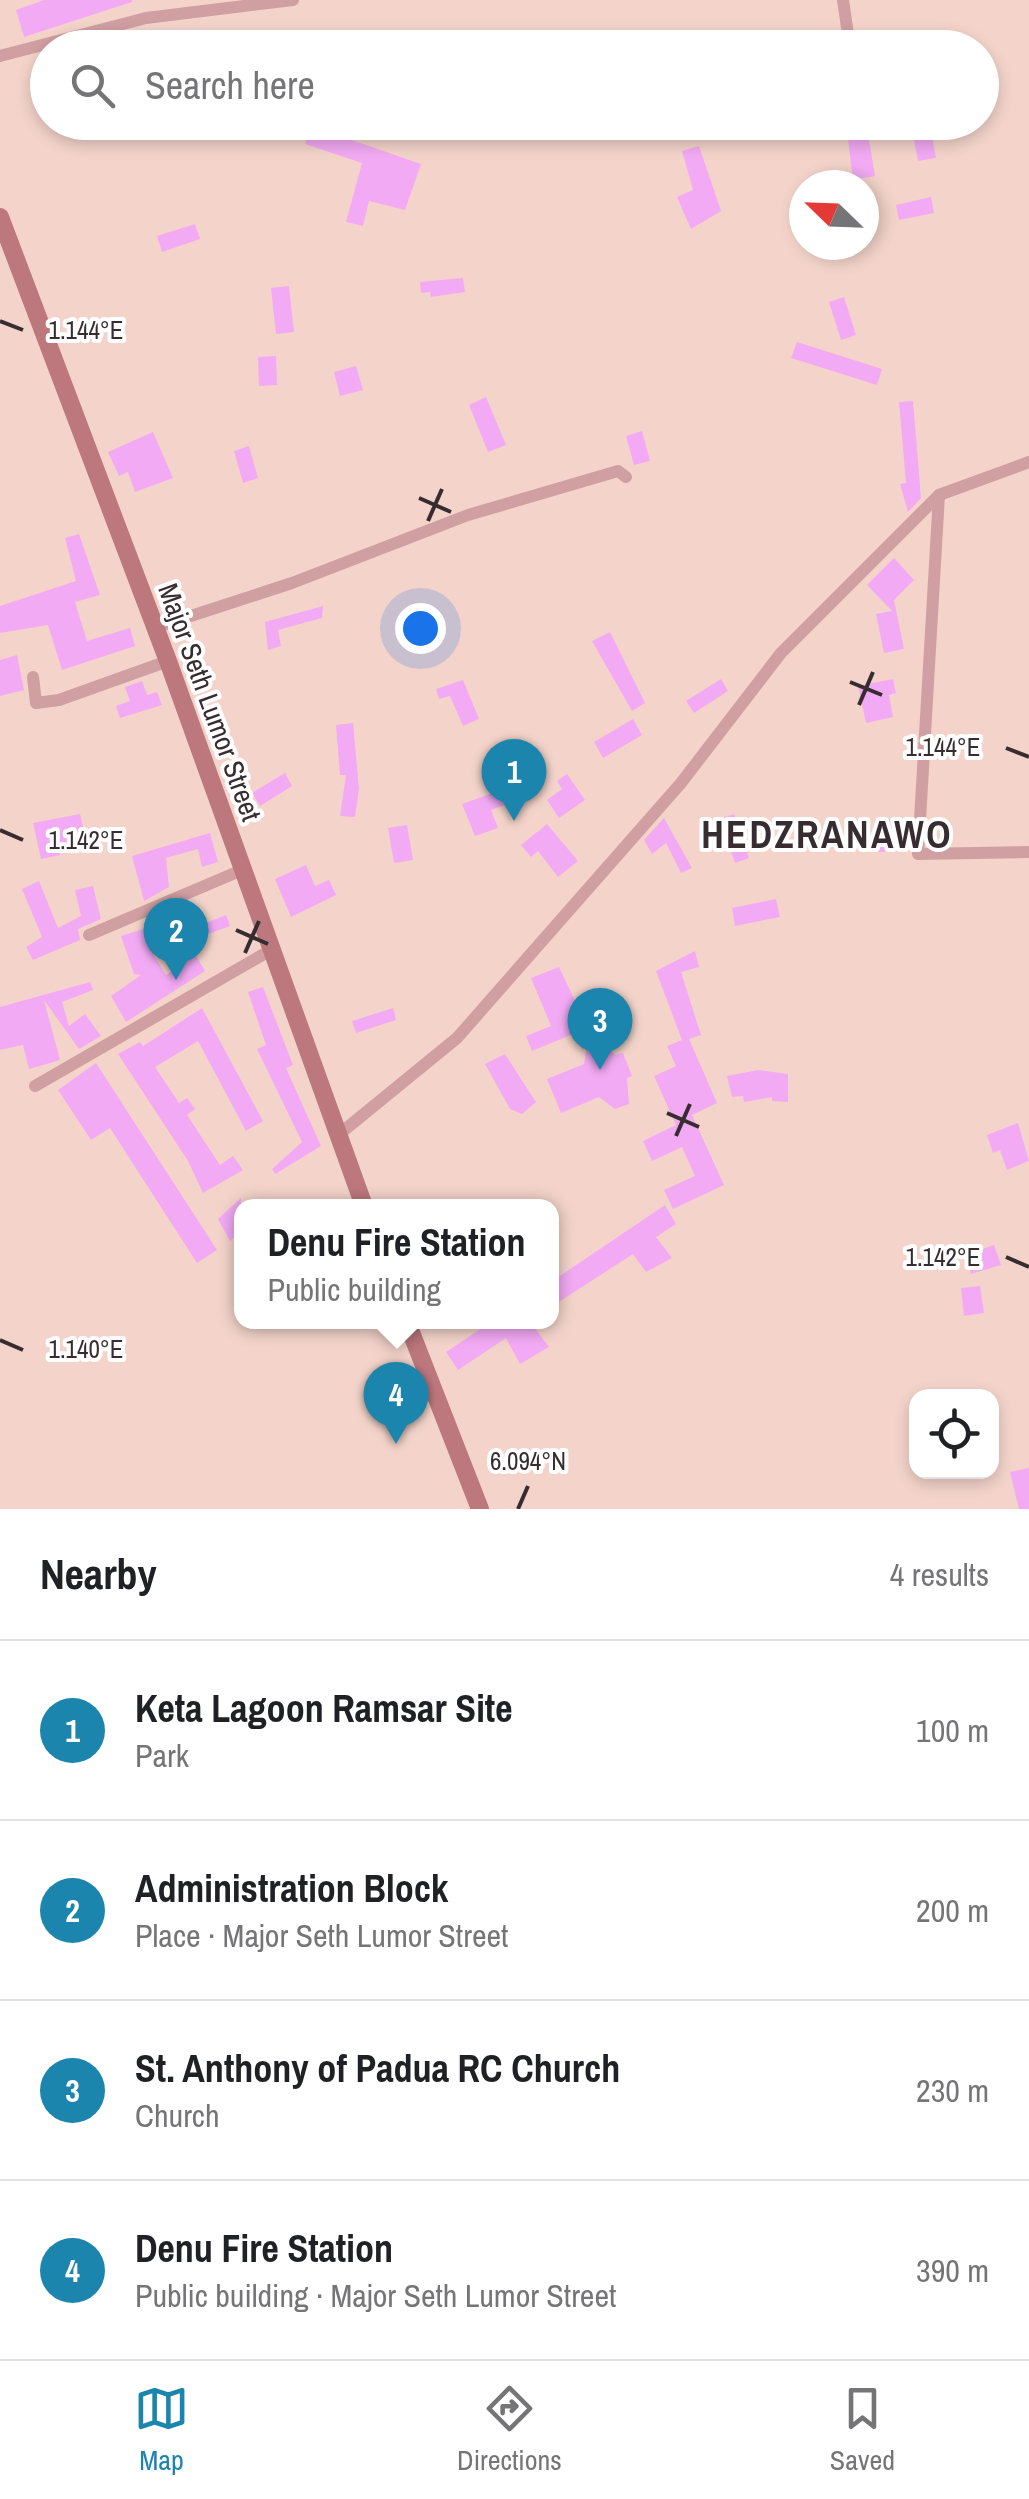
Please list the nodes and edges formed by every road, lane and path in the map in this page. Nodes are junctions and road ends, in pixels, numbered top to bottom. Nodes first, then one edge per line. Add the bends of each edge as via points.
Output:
1 (171, 0) edge
2 (293, 0) edge
3 (843, 0) edge
4 (176, 14) junction
5 (109, 30) edge
6 (847, 30) edge
7 (30, 49) edge
8 (0, 56) edge
9 (0, 218) edge
10 (1029, 462) edge
11 (626, 477) dead end
12 (938, 495) junction
13 (154, 628) junction
14 (168, 661) junction
15 (32, 678) dead end
16 (1029, 852) edge
17 (242, 870) junction
18 (89, 935) dead end
19 (271, 950) junction
20 (36, 1086) dead end
21 (337, 1136) junction
22 (361, 1199) edge
23 (410, 1329) edge
24 (480, 1509) edge

1 - 4 street
2 - 4 street
3 - 6 street
4 - 5 street
7 - 8 street
9 - 13 main road, Major Seth Lumor Street
10 - 12 street
11 - 13 street via 618,471 468,515
12 - 16 street via 918,854
12 - 21 street via 781,653 681,783 457,1038
13 - 14 main road, Major Seth Lumor Street
14 - 15 street via 36,703
14 - 17 main road, Major Seth Lumor Street
17 - 18 street
17 - 19 main road, Major Seth Lumor Street
19 - 20 street
19 - 21 main road, Major Seth Lumor Street
21 - 22 main road, Major Seth Lumor Street
23 - 24 main road

